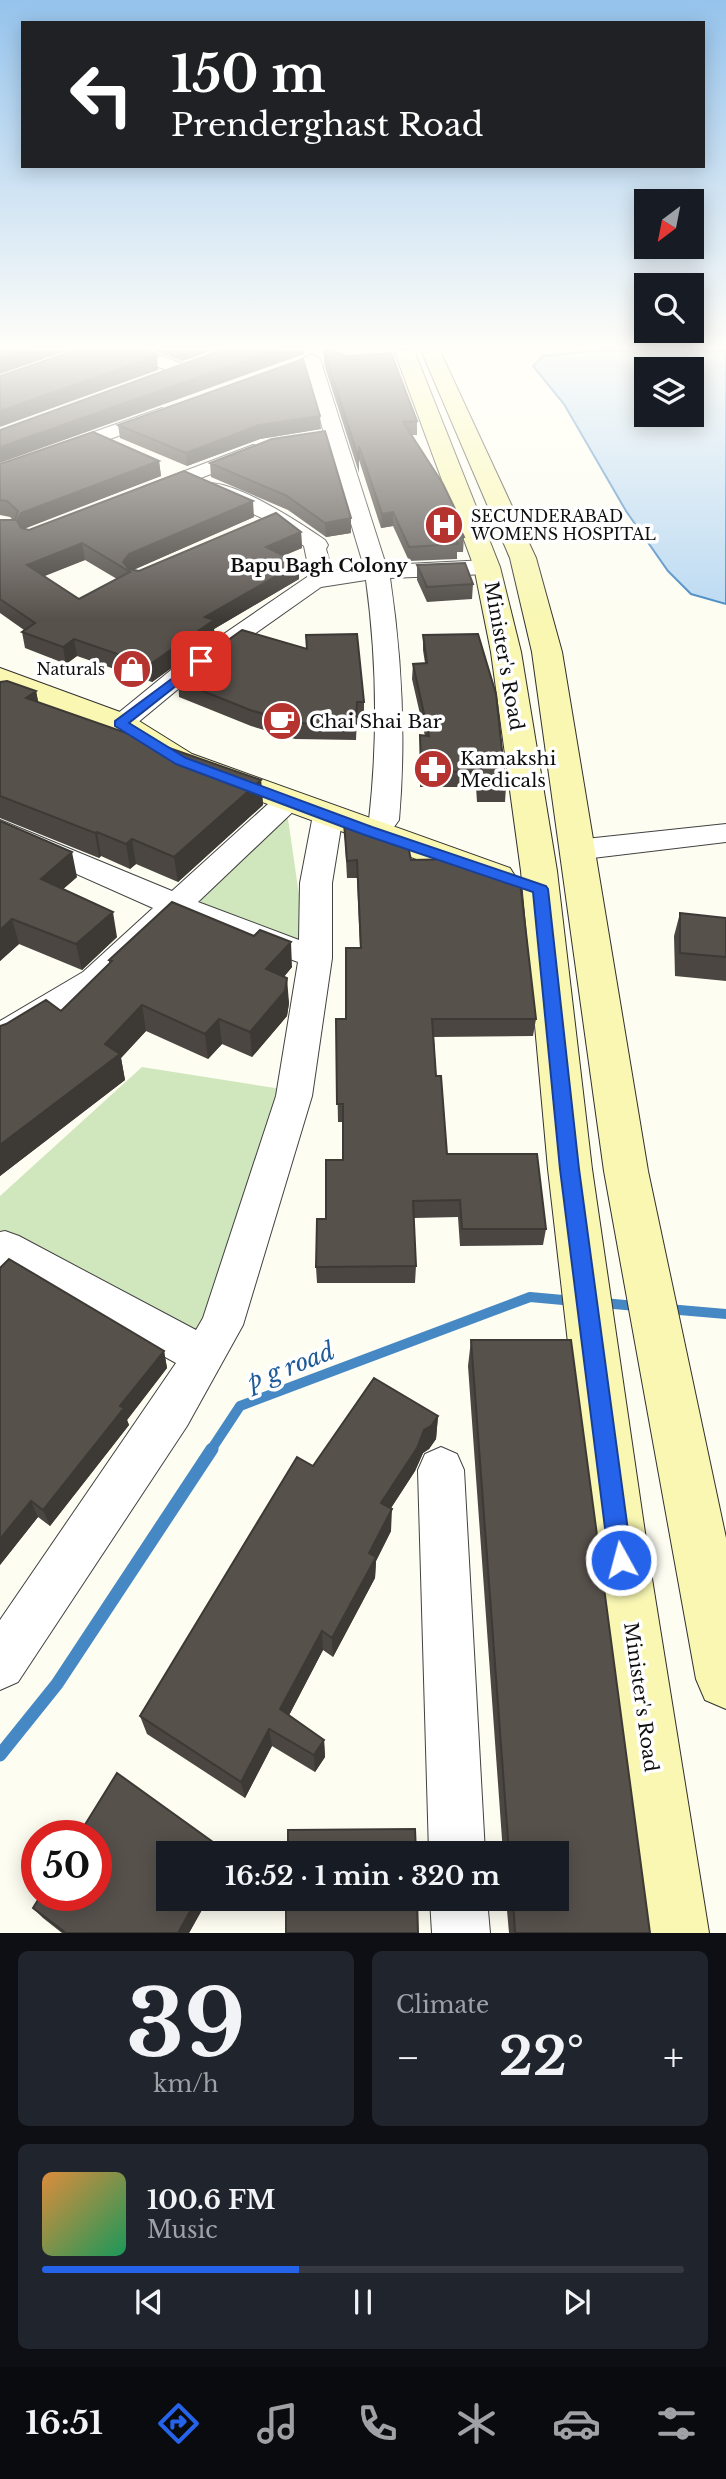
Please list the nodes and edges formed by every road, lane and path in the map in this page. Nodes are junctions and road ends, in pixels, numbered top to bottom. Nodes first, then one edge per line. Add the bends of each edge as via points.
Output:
1 (91, 440) edge
2 (102, 440) edge
3 (338, 440) edge
4 (439, 440) edge
5 (470, 440) edge
6 (268, 445) edge
7 (122, 449) edge
8 (160, 466) edge
9 (0, 472) edge
10 (185, 478) junction
11 (134, 497) edge
12 (279, 517) junction
13 (254, 528) edge
14 (368, 539) junction
15 (317, 545) junction
16 (487, 567) junction
17 (377, 572) junction
18 (322, 578) junction
19 (7, 687) edge
20 (120, 723) junction
21 (154, 743) junction
22 (289, 800) junction
23 (328, 815) junction
24 (384, 820) junction
25 (726, 833) edge
26 (5, 838) edge
27 (581, 874) junction
28 (540, 880) junction
29 (178, 905) junction
30 (315, 958) junction
31 (0, 1038) edge
32 (0, 1253) edge
33 (204, 1356) junction
34 (441, 1470) dead end
35 (0, 1664) edge
36 (726, 1679) edge
37 (456, 1841) edge
38 (460, 1911) edge
39 (461, 1933) edge
40 (675, 1933) edge

1 - 9 street
2 - 7 street
3 - 14 street
4 - 16 main road, Minister's Road
5 - 27 main road, Minister's Road via 523,558 547,652
6 - 10 street
8 - 10 street
10 - 11 street
10 - 12 street
12 - 13 street
12 - 15 street
14 - 15 street
14 - 17 street
15 - 18 street
16 - 17 street
16 - 28 main road, Minister's Road via 506,652
17 - 18 street
17 - 24 street via 391,768
18 - 20 street via 180,675
19 - 20 main road
20 - 21 main road
21 - 22 main road via 181,761
21 - 24 main road via 190,750
22 - 23 main road
22 - 29 street
23 - 28 main road
23 - 30 street via 316,883
24 - 28 main road
25 - 27 street
26 - 29 street
27 - 28 main road
27 - 36 main road, Minister's Road via 626,1171
28 - 40 main road, Minister's Road via 570,1169
29 - 30 street
29 - 31 street via 95,980
30 - 33 street via 294,1096 222,1325
32 - 33 street via 5,1248
33 - 35 street
34 - 37 street
38 - 39 street

